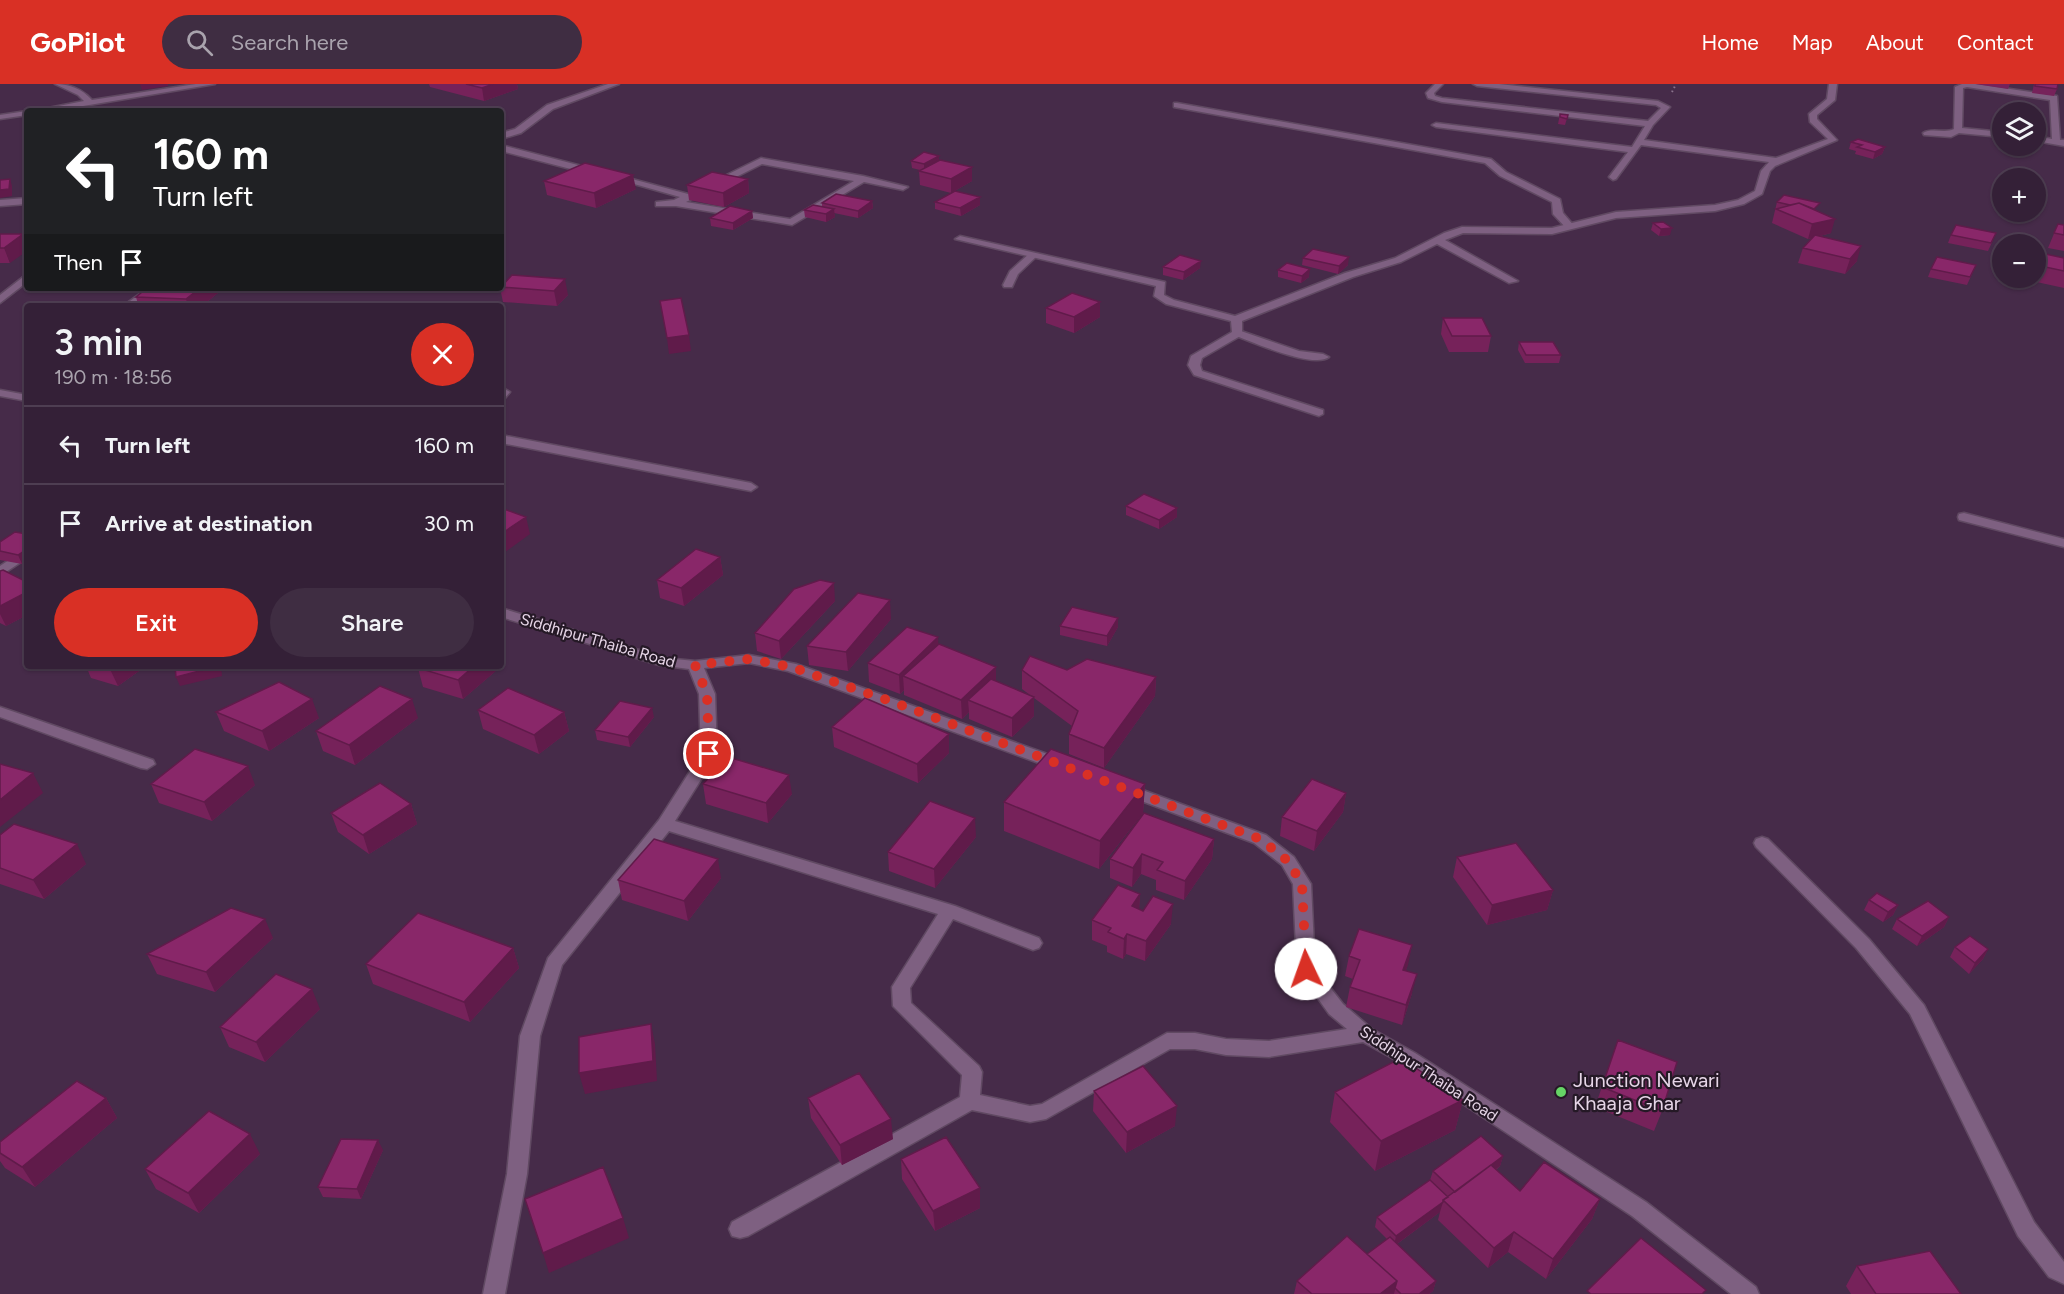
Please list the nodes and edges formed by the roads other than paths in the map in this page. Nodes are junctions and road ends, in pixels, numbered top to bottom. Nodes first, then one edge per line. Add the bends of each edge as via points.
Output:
1 (59, 84) edge
2 (211, 84) edge
3 (615, 84) edge
4 (1439, 84) edge
5 (1477, 84) edge
6 (1833, 84) edge
7 (90, 103) junction
8 (1177, 105) dead end
9 (57, 108) edge
10 (24, 113) edge
11 (0, 117) edge
12 (1650, 124) junction
13 (1436, 125) dead end
14 (1958, 130) junction
15 (1927, 133) dead end
16 (1992, 134) edge
17 (504, 135) edge
18 (1640, 142) junction
19 (2060, 142) edge
20 (504, 149) edge
21 (1634, 150) junction
22 (1777, 161) junction
23 (1613, 177) dead end
24 (863, 179) junction
25 (903, 187) dead end
26 (686, 196) junction
27 (24, 201) edge
28 (0, 203) edge
29 (676, 203) junction
30 (659, 204) dead end
31 (1570, 227) junction
32 (960, 239) dead end
33 (1438, 240) junction
34 (1034, 255) junction
35 (24, 280) edge
36 (1513, 281) dead end
37 (1008, 285) dead end
38 (150, 291) edge
39 (0, 300) edge
40 (132, 303) edge
41 (1236, 319) junction
42 (1238, 333) junction
43 (1323, 357) dead end
44 (24, 385) edge
45 (5, 394) edge
46 (24, 397) edge
47 (1318, 412) dead end
48 (504, 440) edge
49 (751, 487) dead end
50 (1964, 518) dead end
51 (2064, 543) edge
52 (24, 554) edge
53 (0, 572) edge
54 (504, 613) edge
55 (695, 665) junction
56 (0, 712) edge
57 (147, 764) dead end
58 (1075, 770) edge
59 (1108, 782) edge
60 (664, 824) junction
61 (1762, 843) dead end
62 (949, 911) junction
63 (1033, 943) dead end
64 (1365, 1034) junction
65 (970, 1101) junction
66 (740, 1229) dead end
67 (2064, 1274) edge
68 (494, 1294) edge
69 (1748, 1294) edge

1 - 7 street via 81,93
2 - 7 street
3 - 17 street via 550,107 518,131
4 - 12 street via 1430,93 1432,98
5 - 12 street via 1630,96 1665,106
6 - 22 street via 1831,100 1813,114 1813,120 1833,140
7 - 9 street
8 - 31 street via 1488,161 1495,169 1557,201 1558,214
10 - 11 street
12 - 18 street
13 - 21 street
14 - 15 street via 1951,134
14 - 16 street
14 - 19 street via 1959,87 1968,85 2054,98
18 - 21 street
18 - 22 street
20 - 26 street
21 - 23 street
22 - 31 street via 1766,170 1759,192 1741,202 1715,208 1616,215
24 - 25 street
24 - 26 street via 761,161
24 - 29 street via 792,222
26 - 29 street
27 - 28 street
29 - 30 street
31 - 33 street via 1552,231 1462,230
32 - 34 street
33 - 36 street
33 - 41 street via 1398,260
34 - 37 street via 1014,273
34 - 41 street via 1161,284 1159,296 1170,302
35 - 39 street
38 - 40 street
41 - 42 street
42 - 43 street via 1297,354
42 - 47 street via 1197,356 1194,365 1198,373
44 - 45 street
45 - 46 street
48 - 49 street
50 - 51 street
52 - 53 street
54 - 55 street, Siddhipur Thaiba Road via 664,662
55 - 58 street, Siddhipur Thaiba Road via 749,659 791,667
55 - 60 street via 707,694 709,754
56 - 57 street
59 - 64 street, Siddhipur Thaiba Road via 1260,839 1288,861 1302,884 1306,969 1335,1009
60 - 62 street
60 - 68 street via 554,963 530,1036 517,1174
61 - 67 street via 1854,932 1917,1010 2026,1229
62 - 63 street
62 - 65 street via 901,987 902,1006 972,1072
64 - 65 street via 1269,1049 1167,1041 1046,1111 1030,1114
64 - 69 street, Siddhipur Thaiba Road via 1639,1209
65 - 66 street

